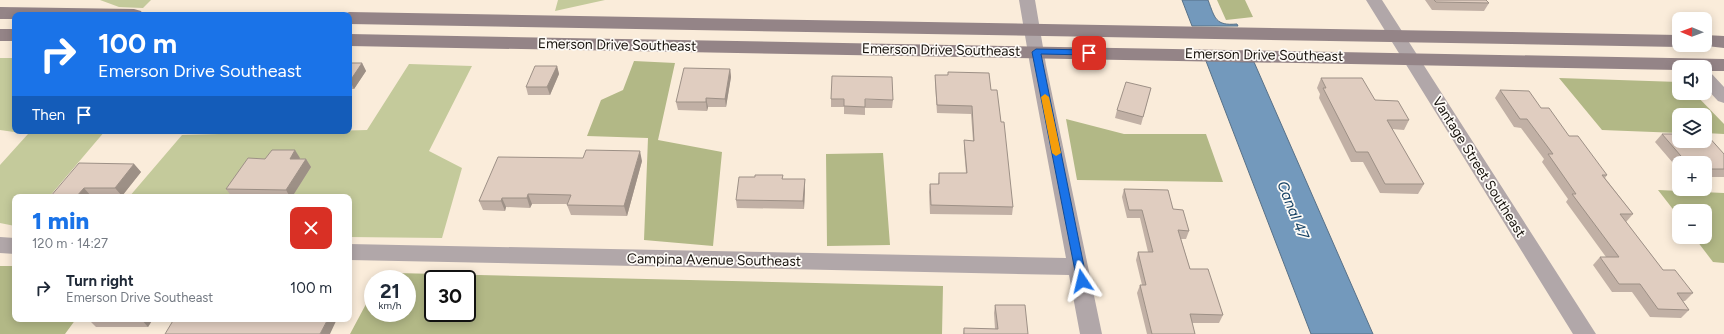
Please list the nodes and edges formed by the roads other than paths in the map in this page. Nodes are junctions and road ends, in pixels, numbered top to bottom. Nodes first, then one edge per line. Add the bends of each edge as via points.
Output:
1 (1027, 0) edge
2 (1374, 0) edge
3 (0, 13) edge
4 (12, 13) edge
5 (352, 18) edge
6 (1032, 29) junction
7 (0, 35) edge
8 (12, 35) edge
9 (1396, 35) junction
10 (352, 40) edge
11 (1672, 41) edge
12 (1712, 41) edge
13 (1724, 42) edge
14 (1036, 52) junction
15 (1410, 58) junction
16 (1724, 64) edge
17 (1712, 66) edge
18 (1672, 68) edge
19 (1712, 84) edge
20 (1724, 97) edge
21 (0, 245) edge
22 (12, 246) edge
23 (352, 252) edge
24 (1080, 267) junction
25 (1092, 334) edge
26 (1585, 334) edge

1 - 6 street
2 - 9 street, Vantage Street Southeast
3 - 4 street
5 - 6 street, Emerson Drive Southeast
6 - 9 street, Emerson Drive Southeast
6 - 14 street
7 - 8 street
9 - 11 street, Emerson Drive Southeast
9 - 15 street, Vantage Street Southeast
10 - 14 street, Emerson Drive Southeast
12 - 13 street
14 - 15 street, Emerson Drive Southeast
14 - 24 street
15 - 18 street, Emerson Drive Southeast
15 - 26 street, Vantage Street Southeast
16 - 17 street, Emerson Drive Southeast
19 - 20 street
21 - 22 street
23 - 24 street, Campina Avenue Southeast
24 - 25 street

